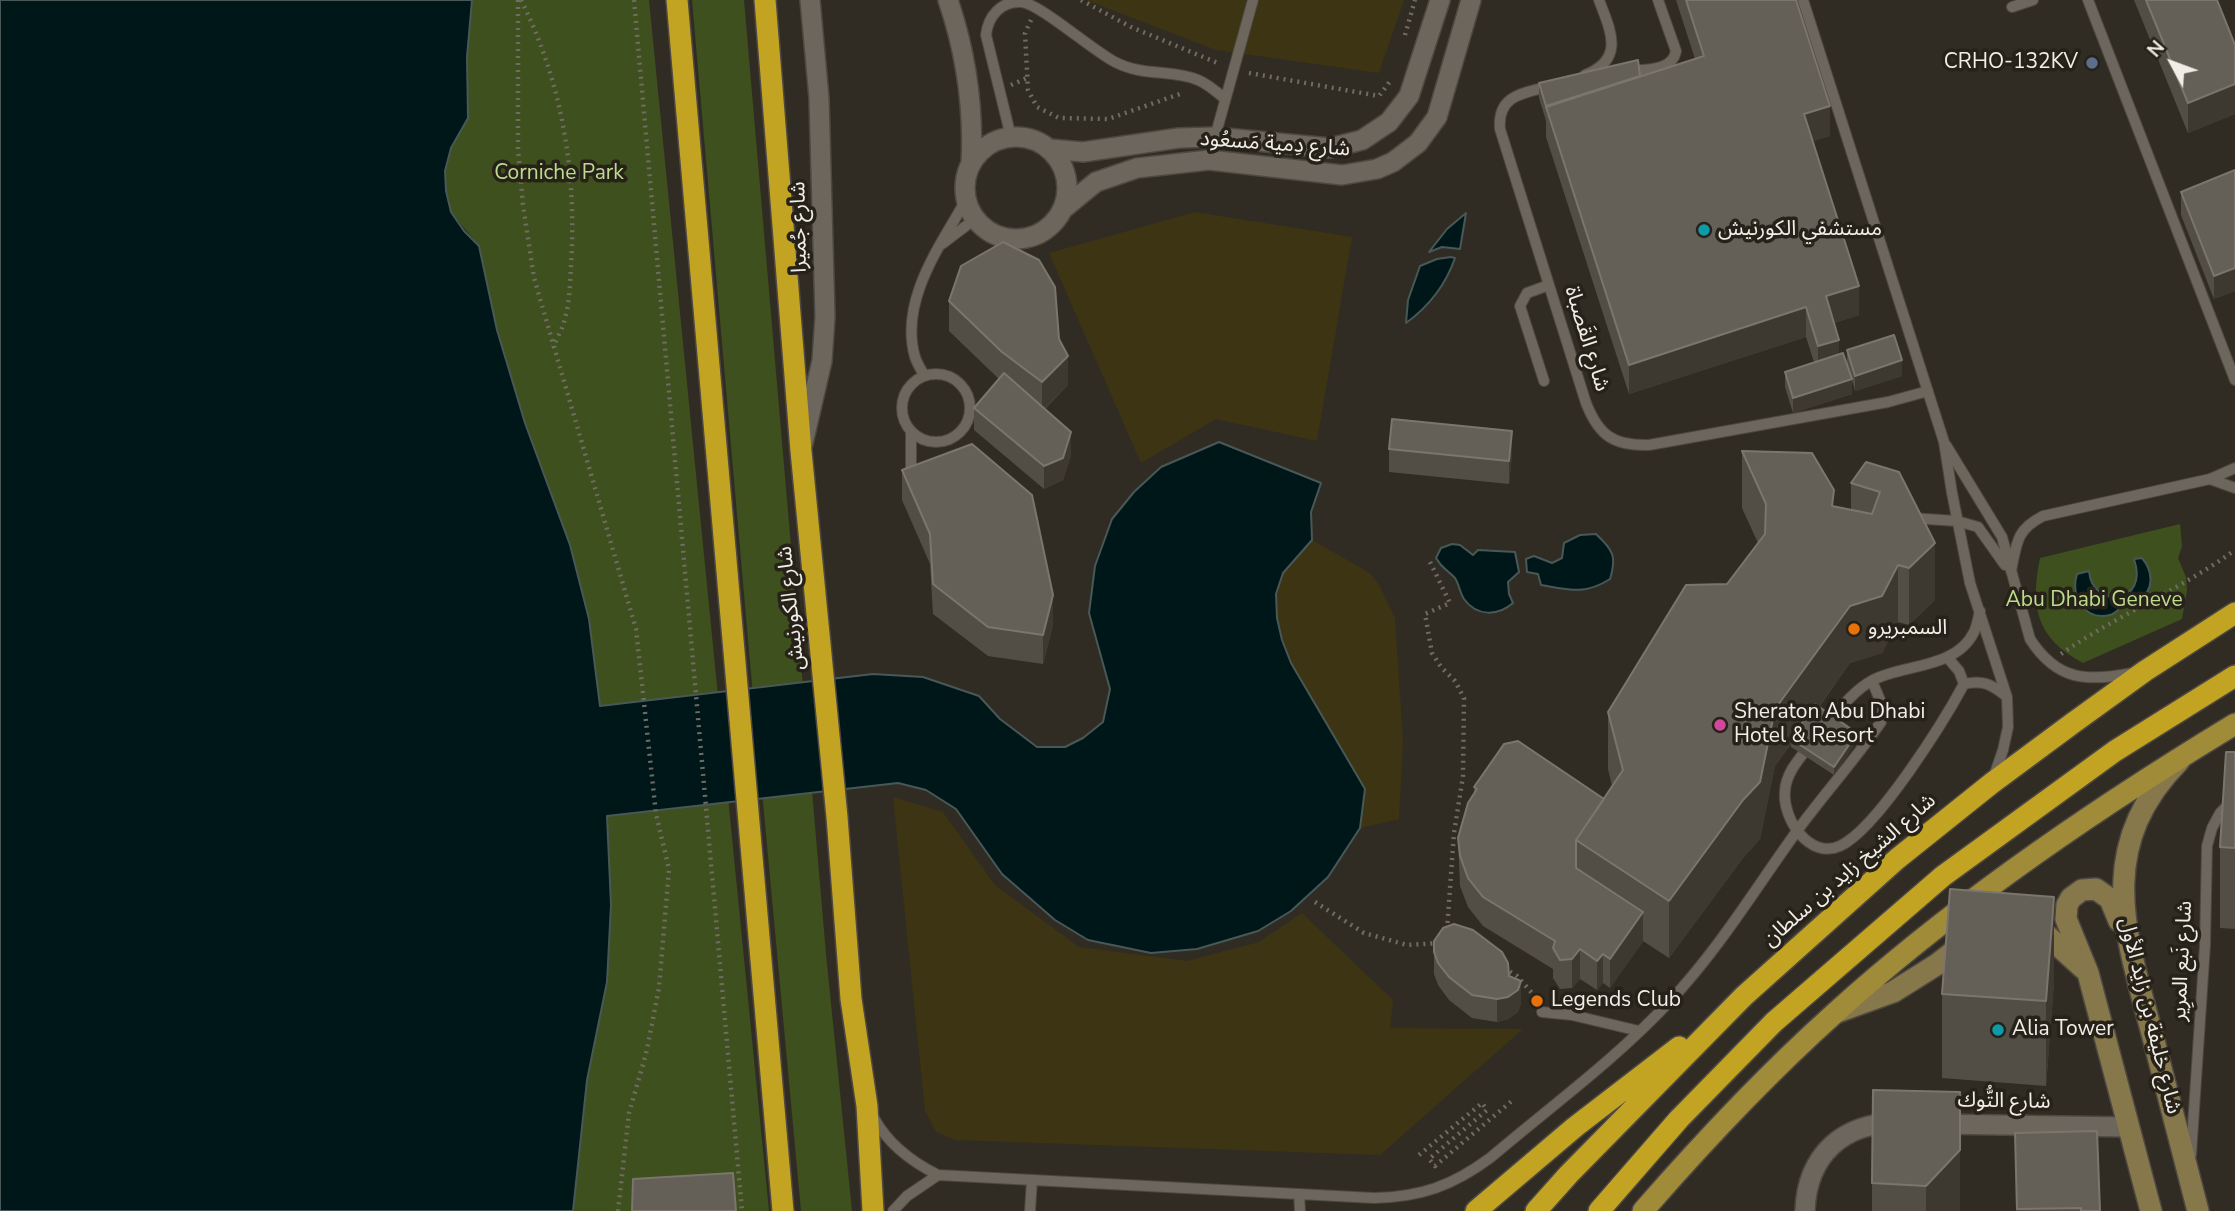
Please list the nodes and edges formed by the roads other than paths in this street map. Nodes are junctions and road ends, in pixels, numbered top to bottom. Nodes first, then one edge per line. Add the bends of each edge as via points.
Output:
1 (677, 0) edge
2 (765, 0) edge
3 (810, 0) edge
4 (948, 0) edge
5 (1252, 0) edge
6 (1440, 0) edge
7 (1471, 0) edge
8 (1599, 0) edge
9 (1658, 0) edge
10 (1803, 0) edge
11 (2033, 0) edge
12 (2088, 0) edge
13 (1021, 1) edge
14 (2012, 7) dead end
15 (1617, 72) edge
16 (1604, 74) edge
17 (1567, 81) edge
18 (1225, 99) junction
19 (1011, 137) junction
20 (1214, 137) junction
21 (1050, 149) junction
22 (971, 164) junction
23 (966, 200) junction
24 (1063, 209) junction
25 (975, 219) junction
26 (939, 246) junction
27 (1549, 285) junction
28 (925, 376) junction
29 (2235, 380) edge
30 (1544, 381) dead end
31 (1928, 391) junction
32 (911, 431) junction
33 (1944, 442) junction
34 (801, 450) junction
35 (2235, 468) edge
36 (2210, 479) junction
37 (2235, 488) edge
38 (912, 492) edge
39 (1894, 517) edge
40 (1957, 521) junction
41 (2011, 575) junction
42 (1980, 611) junction
43 (2235, 613) edge
44 (1947, 657) junction
45 (2145, 671) junction
46 (2235, 676) edge
47 (1872, 681) junction
48 (1964, 684) junction
49 (2007, 697) junction
50 (2235, 724) edge
51 (2187, 753) junction
52 (1992, 783) junction
53 (2235, 798) edge
54 (1797, 831) junction
55 (2006, 925) edge
56 (1981, 933) edge
57 (2131, 953) junction
58 (2088, 973) junction
59 (1744, 996) junction
60 (1542, 1012) road end
61 (1835, 1013) junction
62 (1639, 1031) junction
63 (867, 1105) junction
64 (2127, 1127) junction
65 (938, 1175) junction
66 (2189, 1177) junction
67 (1032, 1180) junction
68 (1299, 1194) junction
69 (783, 1211) edge
70 (873, 1211) edge
71 (893, 1211) edge
72 (1030, 1211) edge
73 (1300, 1211) edge
74 (1476, 1211) edge
75 (1536, 1211) edge
76 (1599, 1211) edge
77 (1643, 1211) edge
78 (1805, 1211) edge
79 (2151, 1211) edge
80 (2198, 1211) edge

1 - 69 highway
2 - 34 highway, شارع الكورنيش
3 - 34 street, شارع جُميرا via 819,97 825,317 822,360
4 - 22 street via 967,73
5 - 18 lane
6 - 20 street, شارع دِمية مَسعُود via 1409,96 1376,132 1330,148
7 - 24 street, شارع دِمية مَسعُود via 1437,117 1418,143 1393,162 1342,175 1209,160 1147,166 1096,182
8 - 16 lane via 1613,43 1604,64 1580,77
9 - 15 lane via 1676,51 1674,59 1665,66
10 - 31 lane
11 - 14 lane
12 - 29 lane
13 - 18 lane via 1037,7 1120,65 1206,84
13 - 19 lane via 996,10 986,35
17 - 27 lane, شارع القَصباة via 1517,95 1499,117
18 - 20 lane
19 - 21 street via 1036,141
19 - 22 street via 992,143
20 - 21 street, شارع دِمية مَسعُود via 1083,152
21 - 24 street via 1066,177
22 - 23 street
23 - 25 street
23 - 26 lane
24 - 25 street via 1045,231 1027,239 998,237
25 - 26 lane
26 - 28 lane via 915,297 915,357
27 - 30 lane via 1527,293 1520,306
27 - 31 lane, شارع القَصباة via 1591,416 1602,431 1628,446 1888,402
28 - 32 lane via 913,384 903,402 903,416
28 - 32 lane via 946,375 958,382 970,400 969,415 959,433 947,441 926,441
31 - 33 lane
32 - 38 lane
33 - 40 lane
33 - 41 lane via 2002,537
34 - 63 highway, شارع الكورنيش via 851,999
35 - 36 lane
36 - 37 lane
36 - 41 lane via 2043,516 2029,523 2018,538
39 - 40 lane
40 - 41 lane via 1978,527
40 - 42 lane
41 - 45 lane via 2030,639 2052,665 2082,679
42 - 44 lane via 1974,633
42 - 49 lane
43 - 45 highway, شارع الشيخ زايد بن سلطان
44 - 47 lane
44 - 48 lane
45 - 52 highway, شارع الشيخ زايد بن سلطان
46 - 76 highway via 2115,751 1943,876 1774,1022 1679,1119
47 - 54 lane via 1883,707 1881,722
47 - 54 lane via 1851,696 1787,778 1785,806
48 - 49 lane via 1990,684
48 - 54 lane via 1896,790 1849,841 1827,849
49 - 52 lane via 2008,727
50 - 51 main road
51 - 57 main road, شارع خليفة بن زايد الأول via 2156,789 2127,855 2123,904
51 - 61 main road via 1990,888
52 - 59 highway, شارع الشيخ زايد بن سلطان via 1898,859
53 - 66 lane, شارع نَبع المرِير via 2220,813 2207,846
54 - 62 lane via 1698,970
55 - 58 main road via 2042,931
56 - 61 main road via 1893,992
57 - 58 main road via 2110,899 2096,889 2082,890 2067,905 2066,919
57 - 66 main road, شارع خليفة بن زايد الأول
58 - 64 main road
59 - 74 highway via 1575,1127
59 - 75 highway, شارع الشيخ زايد بن سلطان
60 - 62 lane
61 - 77 main road via 1740,1105
62 - 68 lane via 1490,1158 1448,1185 1399,1198
63 - 65 lane via 890,1141
63 - 70 highway, شارع الكورنيش
64 - 78 street, شارع التُّوك via 1870,1125 1835,1142 1821,1157 1811,1174
64 - 79 main road
65 - 67 lane
65 - 71 lane
66 - 80 main road, شارع خليفة بن زايد الأول
67 - 68 lane
67 - 72 lane
68 - 73 lane

